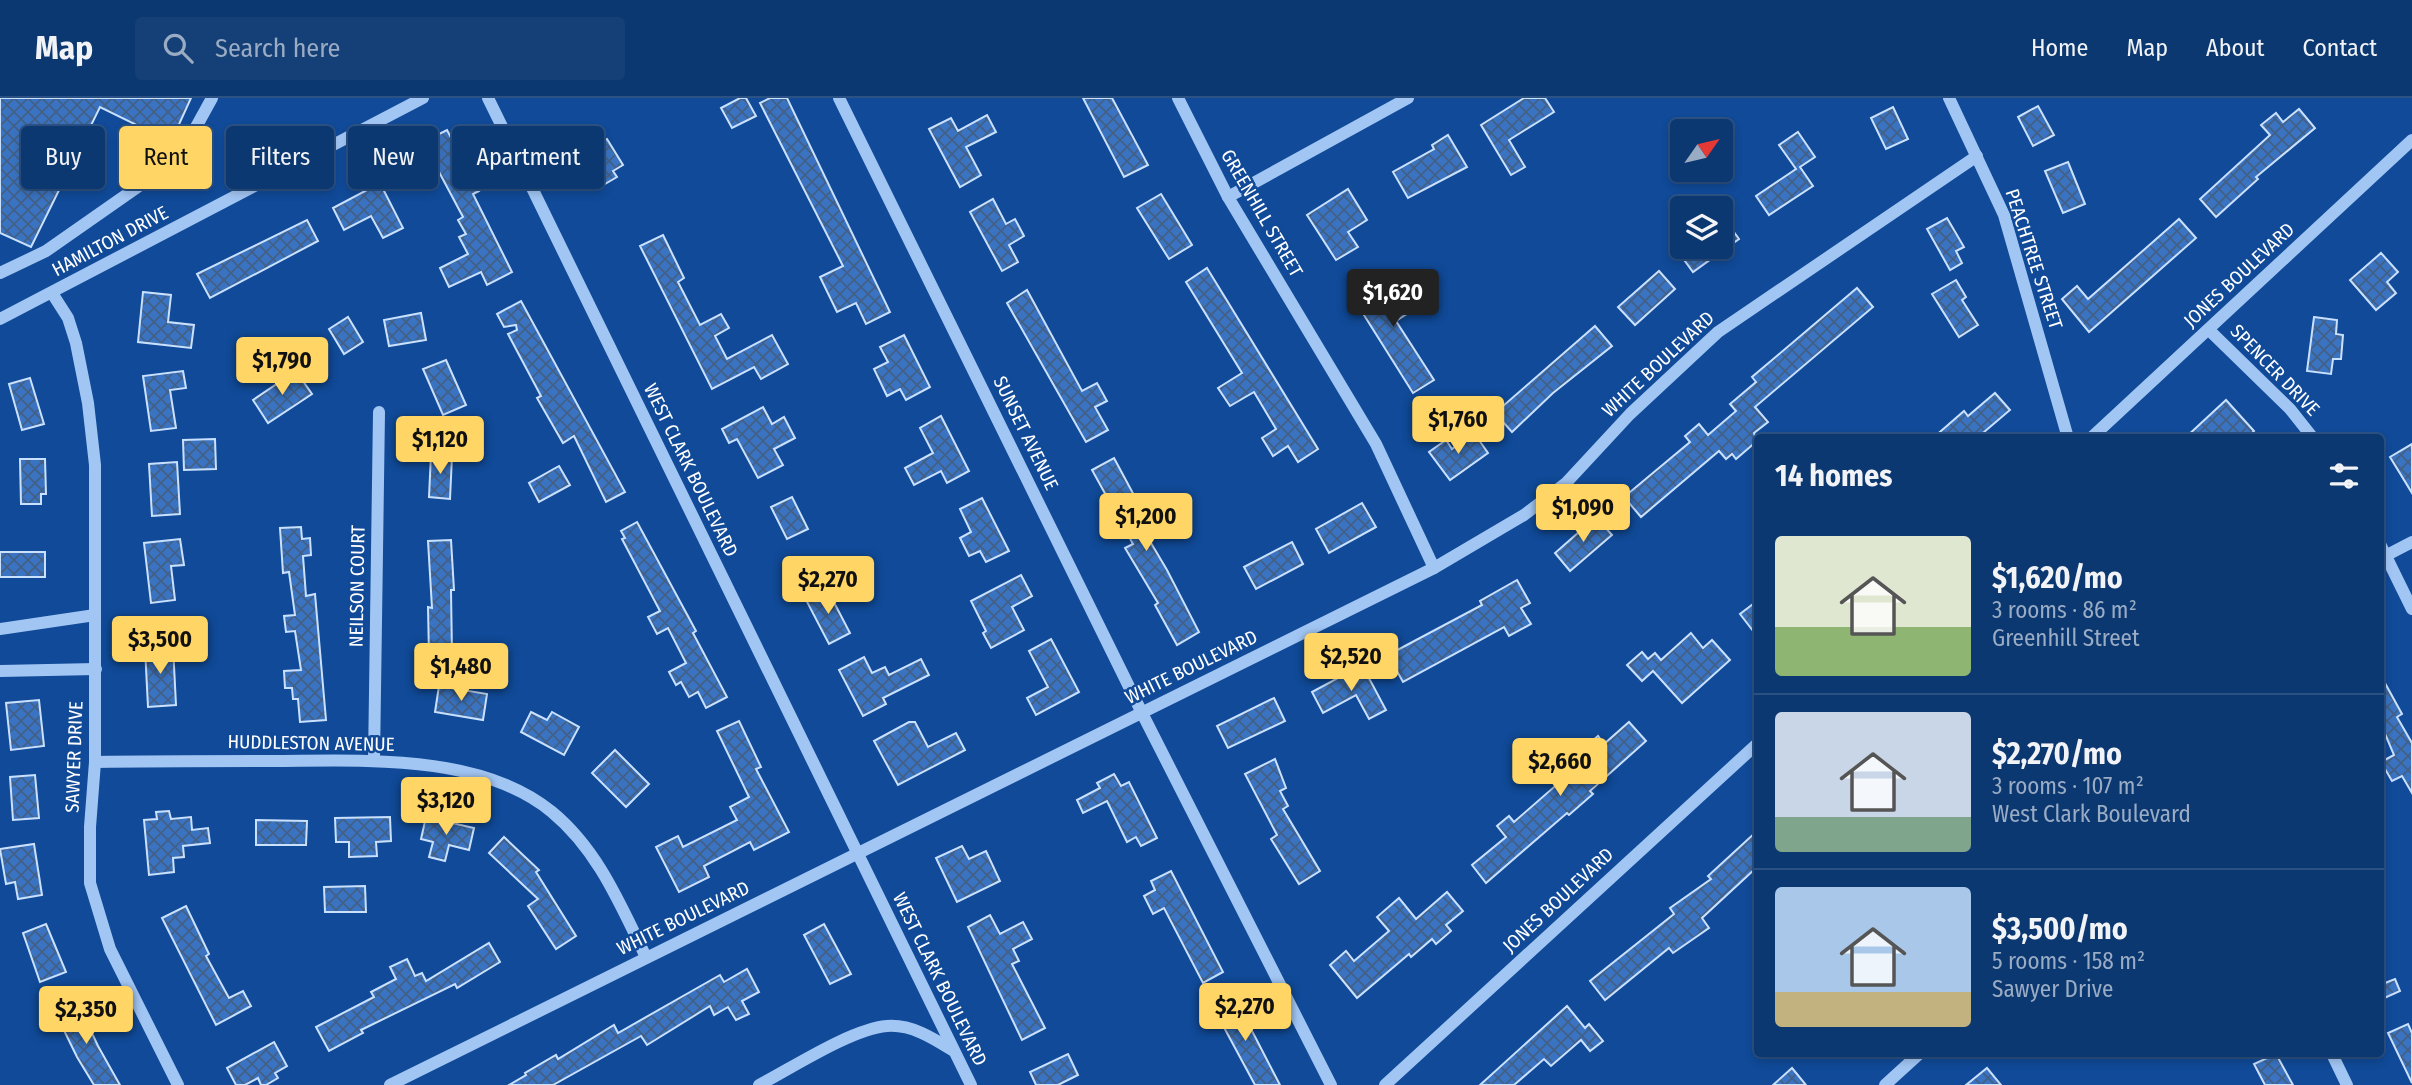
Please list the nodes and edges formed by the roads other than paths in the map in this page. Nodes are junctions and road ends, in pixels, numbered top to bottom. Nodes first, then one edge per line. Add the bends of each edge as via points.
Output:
1 (212, 98) edge
2 (423, 98) edge
3 (488, 98) edge
4 (839, 98) edge
5 (1178, 98) edge
6 (1408, 98) edge
7 (1949, 98) edge
8 (2412, 140) edge
9 (1977, 156) junction
10 (1228, 197) junction
11 (0, 273) edge
12 (52, 293) junction
13 (0, 319) edge
14 (2208, 330) junction
15 (379, 412) dead end
16 (2067, 434) edge
17 (2095, 434) edge
18 (2311, 434) edge
19 (2412, 542) edge
20 (2384, 549) edge
21 (2384, 551) edge
22 (1434, 568) junction
23 (2412, 608) edge
24 (95, 615) junction
25 (0, 629) edge
26 (96, 669) junction
27 (0, 671) edge
28 (1142, 713) junction
29 (1754, 747) edge
30 (374, 761) junction
31 (95, 762) junction
32 (857, 854) junction
33 (646, 957) junction
34 (954, 1051) junction
35 (1916, 1057) edge
36 (2333, 1057) edge
37 (178, 1085) edge
38 (390, 1085) edge
39 (759, 1085) edge
40 (971, 1085) edge
41 (1331, 1085) edge
42 (1385, 1085) edge
43 (1885, 1085) edge
44 (2347, 1085) edge

1 - 11 street via 179,158 46,251
2 - 12 street, HAMILTON DRIVE
3 - 32 street, WEST CLARK BOULEVARD
4 - 28 street, SUNSET AVENUE
5 - 10 street, GREENHILL STREET
6 - 10 street
7 - 9 street, PEACHTREE STREET
8 - 14 street, JONES BOULEVARD
9 - 16 street, PEACHTREE STREET via 2004,215
9 - 22 street, WHITE BOULEVARD via 1718,332 1630,414 1566,483 1524,515
10 - 22 street, GREENHILL STREET via 1376,444
12 - 13 street, HAMILTON DRIVE
12 - 24 street, SAWYER DRIVE via 68,318 88,403 95,465
14 - 17 street, JONES BOULEVARD
14 - 18 street, SPENCER DRIVE
15 - 30 street, NEILSON COURT
19 - 20 street
21 - 23 street
22 - 28 street, WHITE BOULEVARD
24 - 25 street
24 - 26 street, SAWYER DRIVE
26 - 27 street
26 - 31 street, SAWYER DRIVE
28 - 32 street, WHITE BOULEVARD
28 - 41 street, SUNSET AVENUE
29 - 42 street, JONES BOULEVARD
30 - 31 street, HUDDLESTON AVENUE
30 - 33 street, HUDDLESTON AVENUE via 458,770 512,786 550,811 578,836 607,877
31 - 37 street, SAWYER DRIVE via 90,883 110,949
32 - 33 street, WHITE BOULEVARD
32 - 34 street, WEST CLARK BOULEVARD
33 - 38 street, WHITE BOULEVARD
34 - 39 street via 923,1032 889,1025 864,1030
34 - 40 street, WEST CLARK BOULEVARD
35 - 43 street
36 - 44 street

